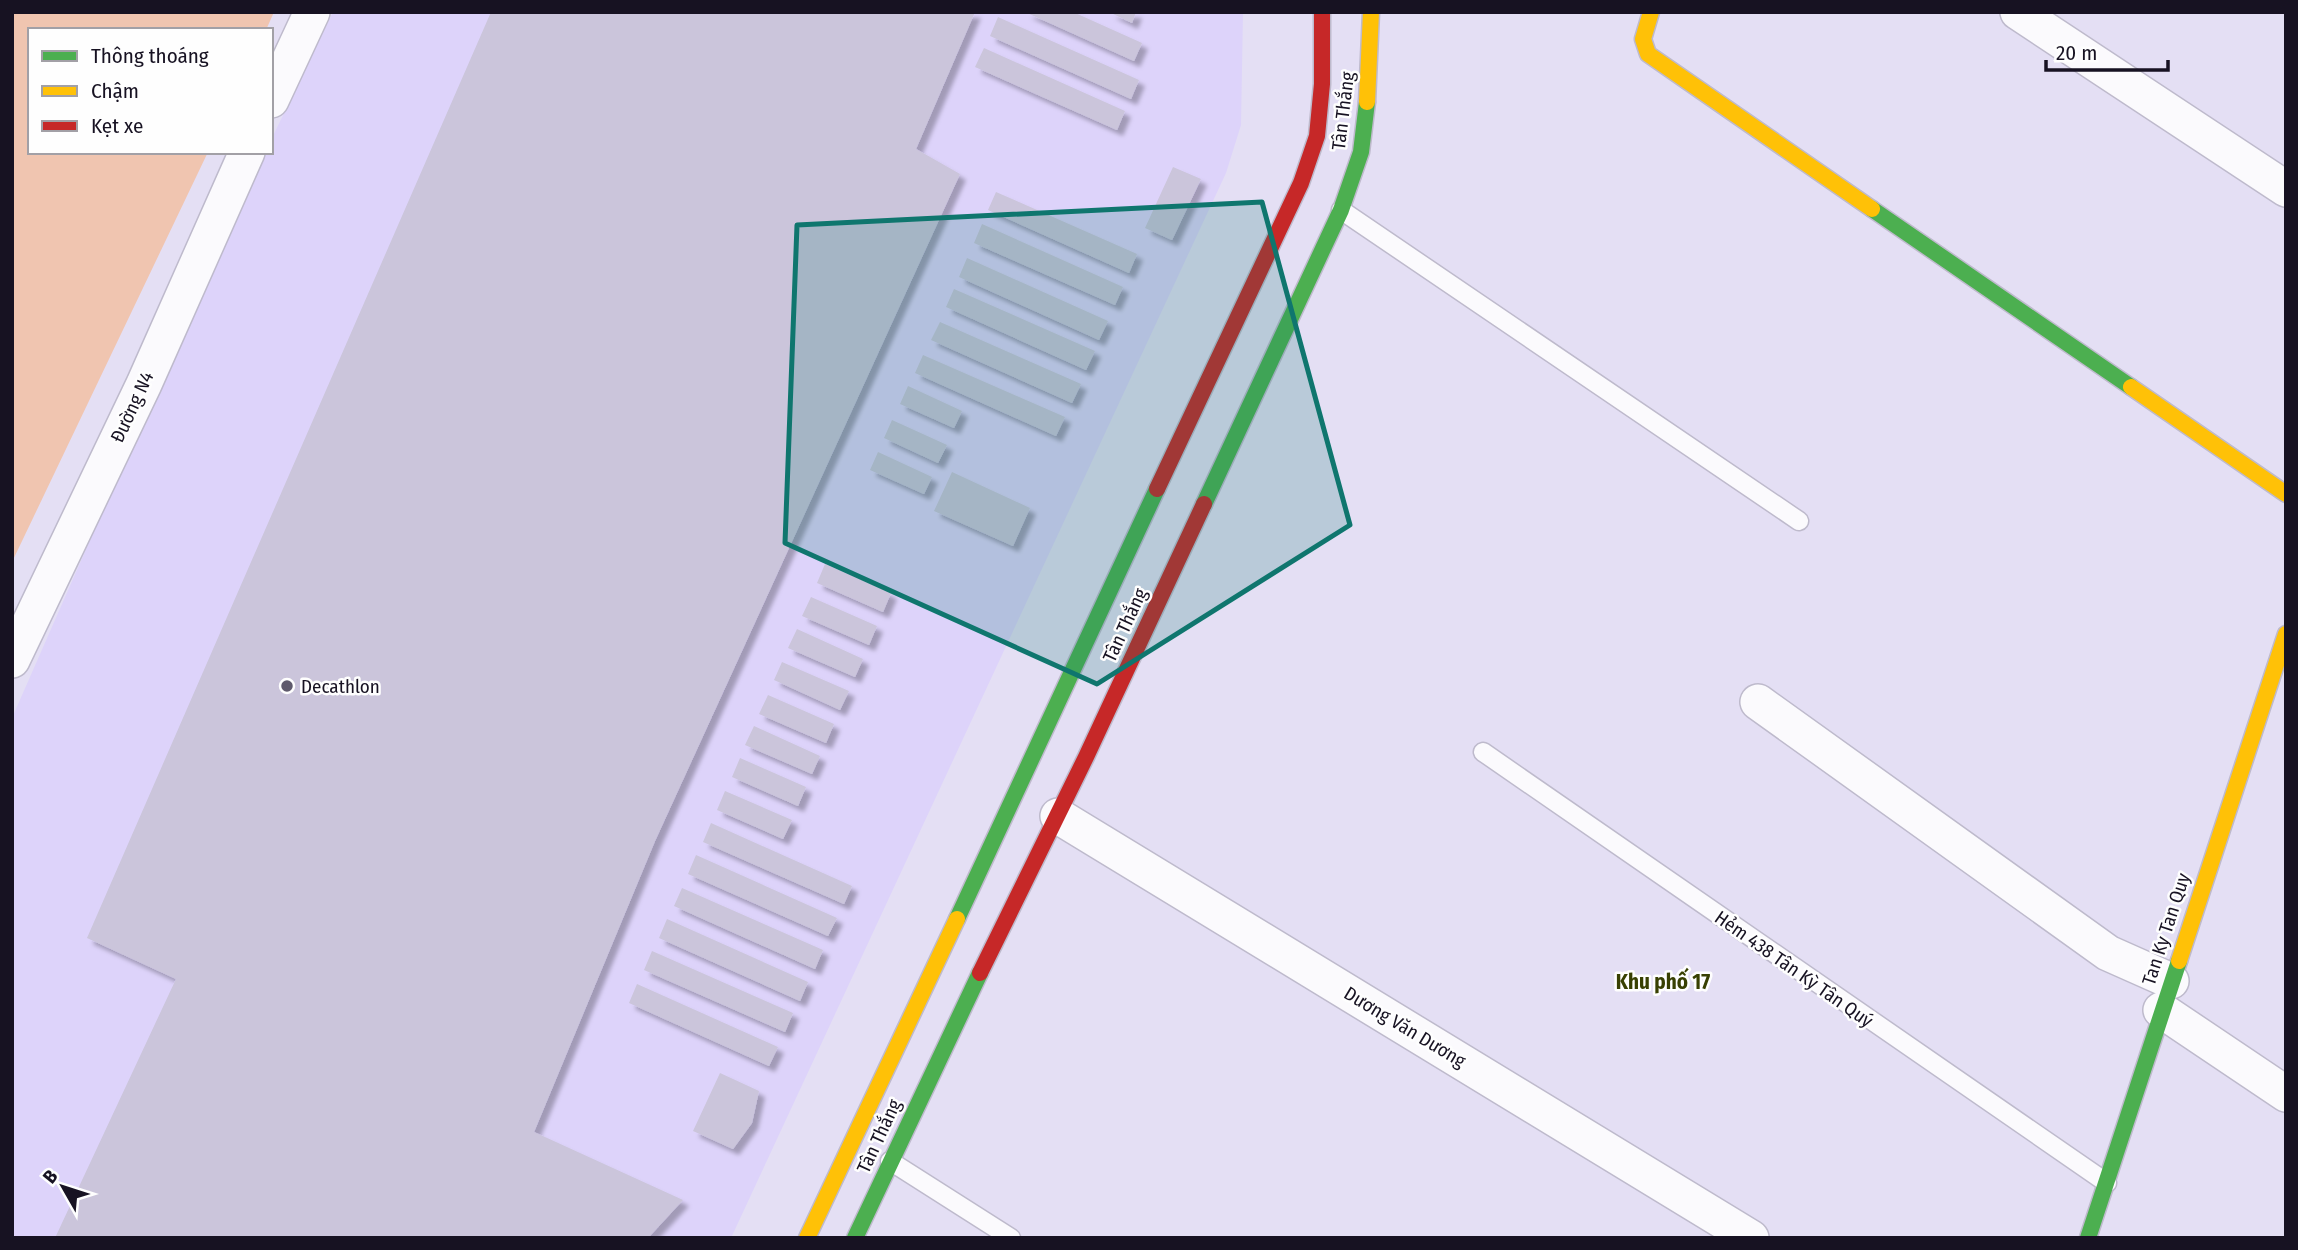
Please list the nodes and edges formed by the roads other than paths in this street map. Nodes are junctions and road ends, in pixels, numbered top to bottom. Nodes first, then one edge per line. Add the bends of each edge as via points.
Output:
1 (312, 12) edge
2 (1322, 12) edge
3 (1371, 12) edge
4 (1651, 12) edge
5 (2018, 12) edge
6 (273, 96) edge
7 (246, 154) edge
8 (2286, 189) edge
9 (1341, 210) junction
10 (2286, 494) edge
11 (1798, 521) dead end
12 (2286, 634) edge
13 (12, 660) edge
14 (1758, 702) dead end
15 (1483, 752) dead end
16 (1058, 816) junction
17 (2166, 996) junction
18 (2286, 1094) edge
19 (890, 1161) junction
20 (2107, 1183) junction
21 (807, 1238) edge
22 (855, 1238) edge
23 (1011, 1238) edge
24 (1751, 1238) edge
25 (2088, 1238) edge

1 - 6 street
2 - 21 street, Tân Thắng via 1317,136 1301,183
3 - 9 street, Tân Thắng via 1361,152
4 - 10 street via 1642,34 1648,54
5 - 8 street
7 - 13 street, Đường N4 via 144,384
9 - 11 lane
9 - 16 street, Tân Thắng
12 - 17 street, Tan Ky Tan Quy
14 - 17 street
15 - 20 lane, Hẻm 438 Tân Kỳ Tân Quý
16 - 19 street, Tân Thắng
16 - 24 street, Dương Văn Dương
17 - 18 street
17 - 20 street, Tan Ky Tan Quy
19 - 22 street, Tân Thắng
19 - 23 lane
20 - 25 street, Tan Ky Tan Quy

